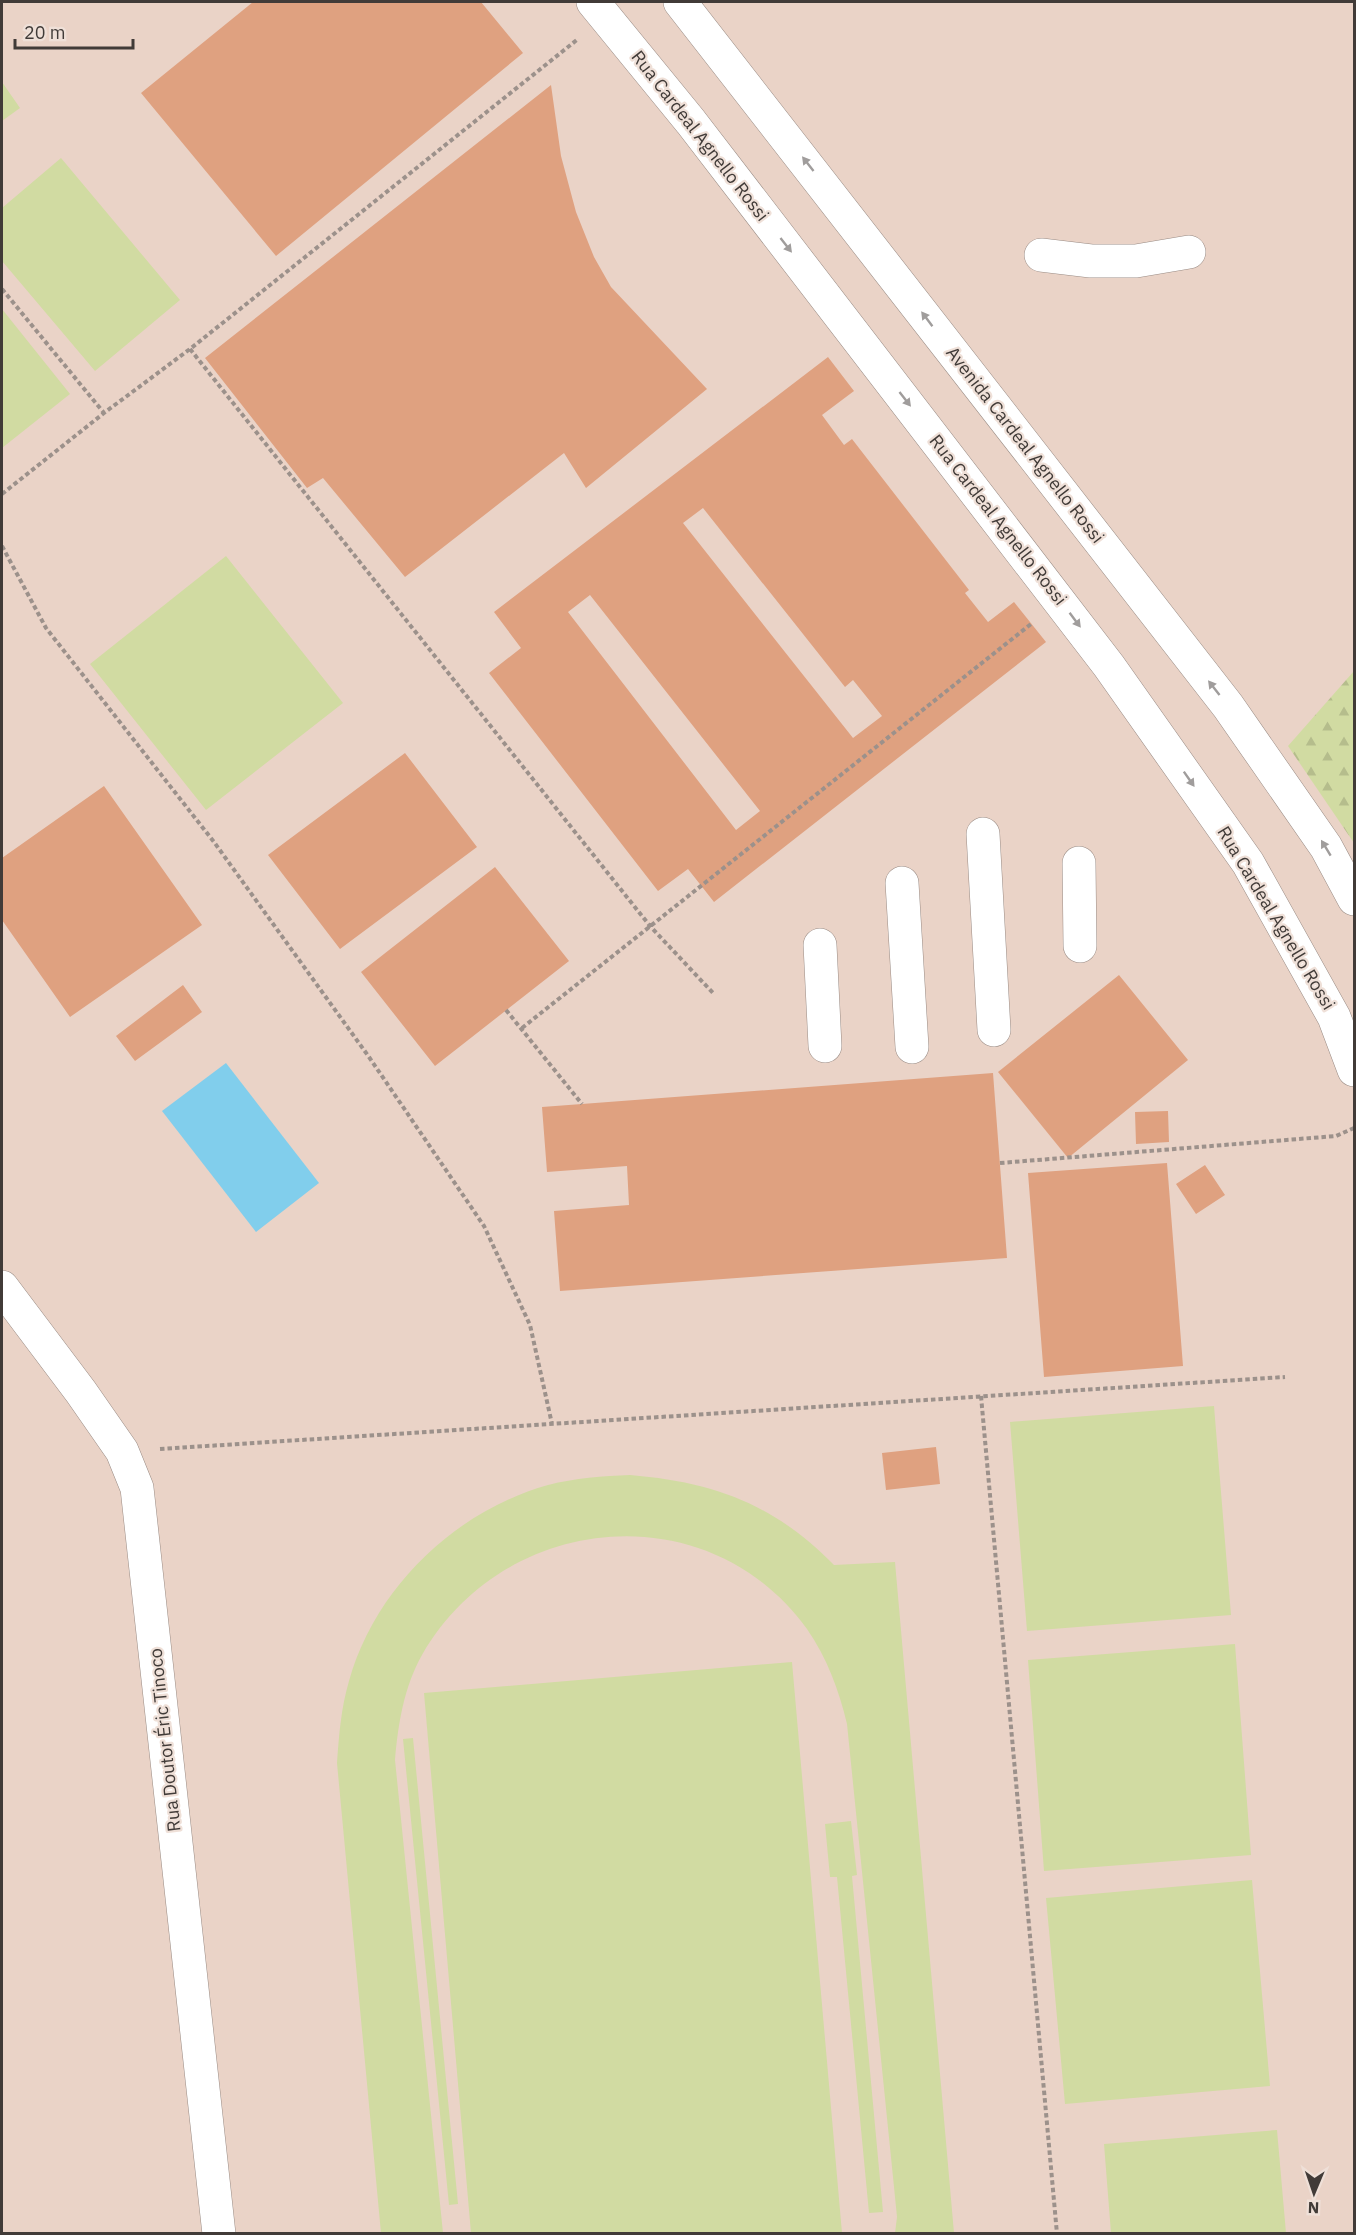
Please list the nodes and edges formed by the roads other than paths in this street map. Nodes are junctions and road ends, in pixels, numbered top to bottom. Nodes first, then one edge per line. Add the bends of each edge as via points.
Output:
1 (680, 2) edge
2 (599, 9) edge
3 (1189, 252) dead end
4 (1041, 255) dead end
5 (983, 834) dead end
6 (1079, 863) dead end
7 (902, 883) dead end
8 (1354, 899) edge
9 (820, 945) dead end
10 (1080, 946) dead end
11 (994, 1030) dead end
12 (825, 1046) dead end
13 (912, 1047) dead end
14 (1354, 1070) edge
15 (2, 1287) edge
16 (219, 2234) edge

8 -> 1 street, Avenida Cardeal Agnello Rossi via 1326,847 1228,706
2 -> 14 street, Rua Cardeal Agnello Rossi via 691,122 1109,666 1248,863 1335,1017
3 - 4 street via 1136,261
5 - 11 street
6 - 10 street
7 - 13 street
9 - 12 street
15 - 16 street, Rua Doutor Éric Tinoco via 122,1451 137,1488

